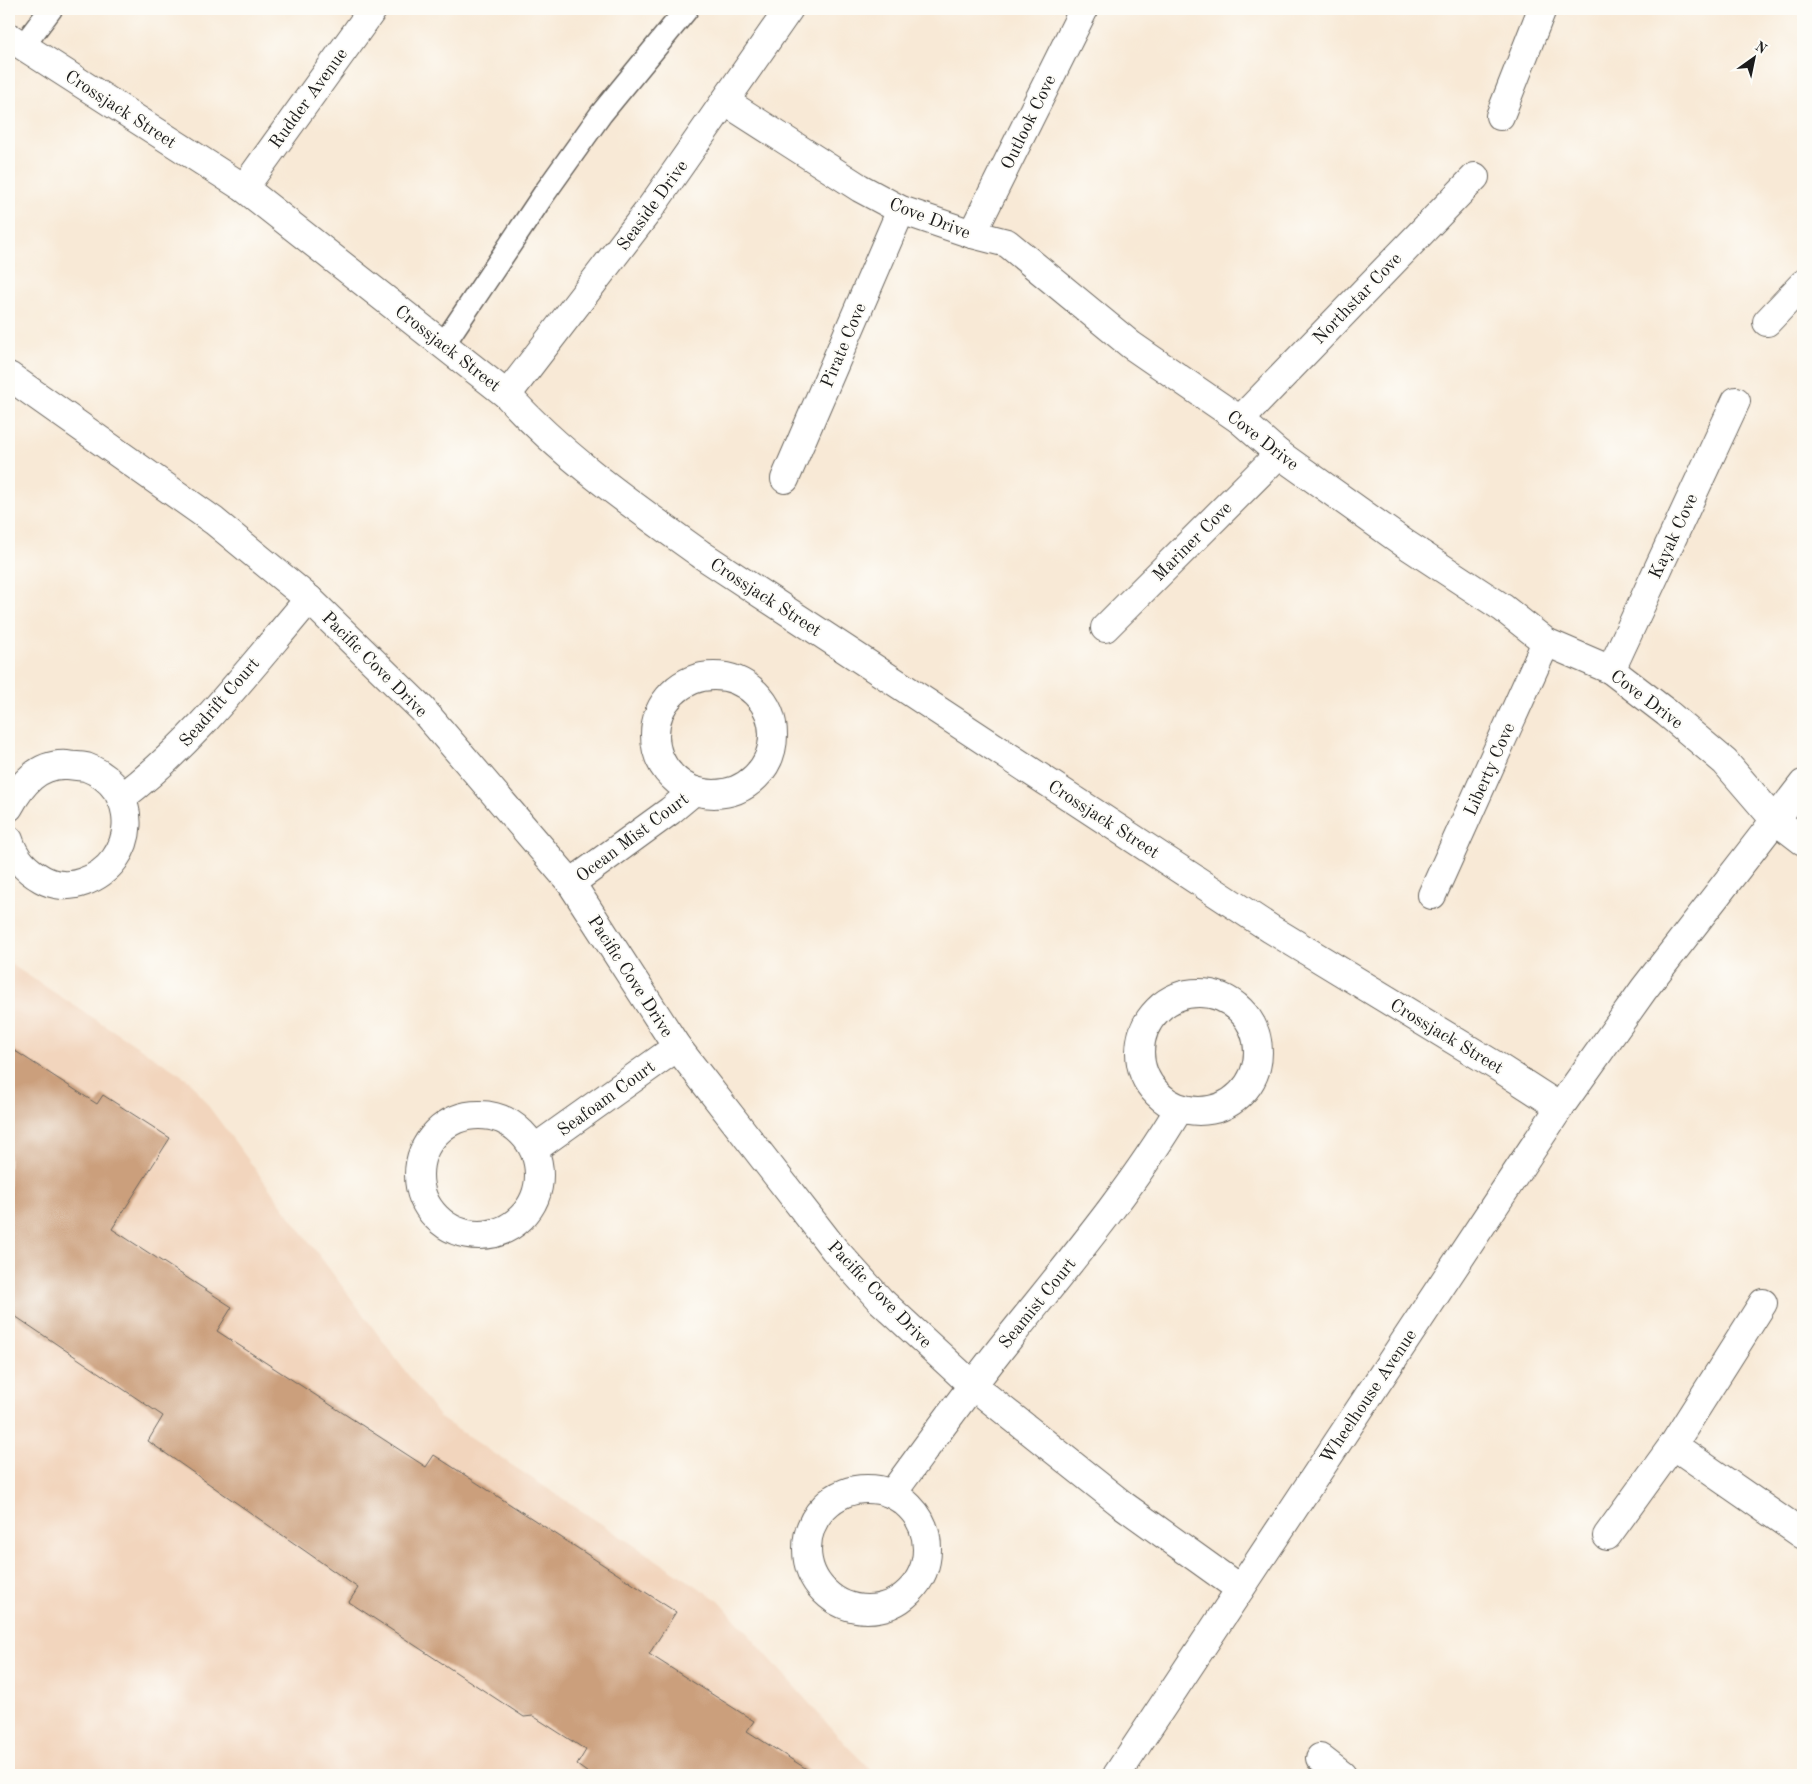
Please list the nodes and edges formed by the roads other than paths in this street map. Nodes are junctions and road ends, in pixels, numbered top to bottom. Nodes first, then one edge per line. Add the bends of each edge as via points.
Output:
1 (51, 9) edge
2 (373, 9) edge
3 (688, 9) edge
4 (789, 9) edge
5 (1084, 9) edge
6 (1542, 9) edge
7 (16, 42) edge
8 (726, 102) junction
9 (1500, 116) dead end
10 (1475, 177) dead end
11 (244, 188) junction
12 (902, 210) junction
13 (972, 234) junction
14 (1803, 284) edge
15 (1767, 322) dead end
16 (443, 345) junction
17 (9, 376) edge
18 (507, 395) junction
19 (1736, 401) dead end
20 (1240, 420) junction
21 (1278, 454) junction
22 (785, 479) dead end
23 (309, 599) junction
24 (1105, 628) dead end
25 (1546, 642) junction
26 (1611, 670) junction
27 (1803, 784) edge
28 (694, 791) junction
29 (121, 798) junction
30 (9, 807) edge
31 (1774, 819) junction
32 (9, 840) edge
33 (1803, 841) edge
34 (571, 883) junction
35 (1432, 895) dead end
36 (678, 1047) junction
37 (1560, 1107) junction
38 (1179, 1109) junction
39 (534, 1150) junction
40 (1763, 1303) dead end
41 (972, 1385) junction
42 (1673, 1445) junction
43 (892, 1494) junction
44 (1803, 1535) edge
45 (1607, 1536) dead end
46 (1240, 1589) junction
47 (1320, 1758) dead end
48 (1117, 1775) edge
49 (1342, 1775) edge

1 - 7 lane
2 - 11 street, Rudder Avenue
3 - 16 lane via 601,114
4 - 8 street, Seaside Drive
5 - 13 street, Outlook Cove
6 - 9 street
7 - 11 street, Crossjack Street
8 - 12 street, Cove Drive via 860,188
8 - 18 street, Seaside Drive via 649,210
10 - 20 street, Northstar Cove
11 - 16 street, Crossjack Street
12 - 13 street, Cove Drive
12 - 22 street, Pirate Cove
13 - 20 street, Cove Drive via 1007,243 1131,345
14 - 15 street
16 - 18 street, Crossjack Street
17 - 23 street, Pacific Cove Drive via 214,521
18 - 37 street, Crossjack Street via 534,425 618,495 702,555 1272,929
19 - 26 street, Kayak Cove
20 - 21 street, Cove Drive
21 - 24 street, Mariner Cove
21 - 25 street, Cove Drive via 1503,608
23 - 29 street, Seadrift Court via 176,752
23 - 34 street, Pacific Cove Drive via 422,709
25 - 26 street, Cove Drive
25 - 35 street, Liberty Cove
26 - 31 street, Cove Drive via 1725,762
27 - 31 street
28 - 28 street via 717,795 741,788 760,773 772,752 773,724 764,700 736,679 711,675 686,682 667,699 656,720 655,744 663,766 680,783
28 - 34 street, Ocean Mist Court
29 - 30 street via 106,779 85,767 61,765 38,772 20,787
29 - 32 street via 126,811 126,838 116,861 98,877 75,885 50,884 28,872 12,852
31 - 33 street, Cove Drive
31 - 37 street, Wheelhouse Avenue via 1622,1019
34 - 36 street, Pacific Cove Drive
36 - 39 street, Seafoam Court
36 - 41 street, Pacific Cove Drive via 834,1249 880,1300
37 - 46 street, Wheelhouse Avenue
38 - 38 street via 1203,1112 1225,1106 1243,1092 1256,1071 1258,1047 1251,1023 1234,1004 1219,996 1196,993 1173,998 1154,1013 1141,1035 1139,1061 1147,1083 1164,1101
38 - 41 street, Seamist Court via 1156,1148 1091,1236
39 - 39 street via 517,1128 494,1116 468,1116 446,1124 428,1142 419,1166 419,1184 428,1208 445,1225 463,1233 488,1235 512,1226 528,1209 538,1187
40 - 42 street
41 - 43 street, Seamist Court
41 - 46 street, Pacific Cove Drive via 1122,1505
42 - 44 street
42 - 45 street
43 - 43 street via 867,1489 843,1494 822,1508 809,1531 806,1554 812,1575 824,1593 840,1604 864,1610 889,1606 909,1593 923,1572 927,1548 923,1526 908,1506
46 - 48 street, Wheelhouse Avenue
47 - 49 street

